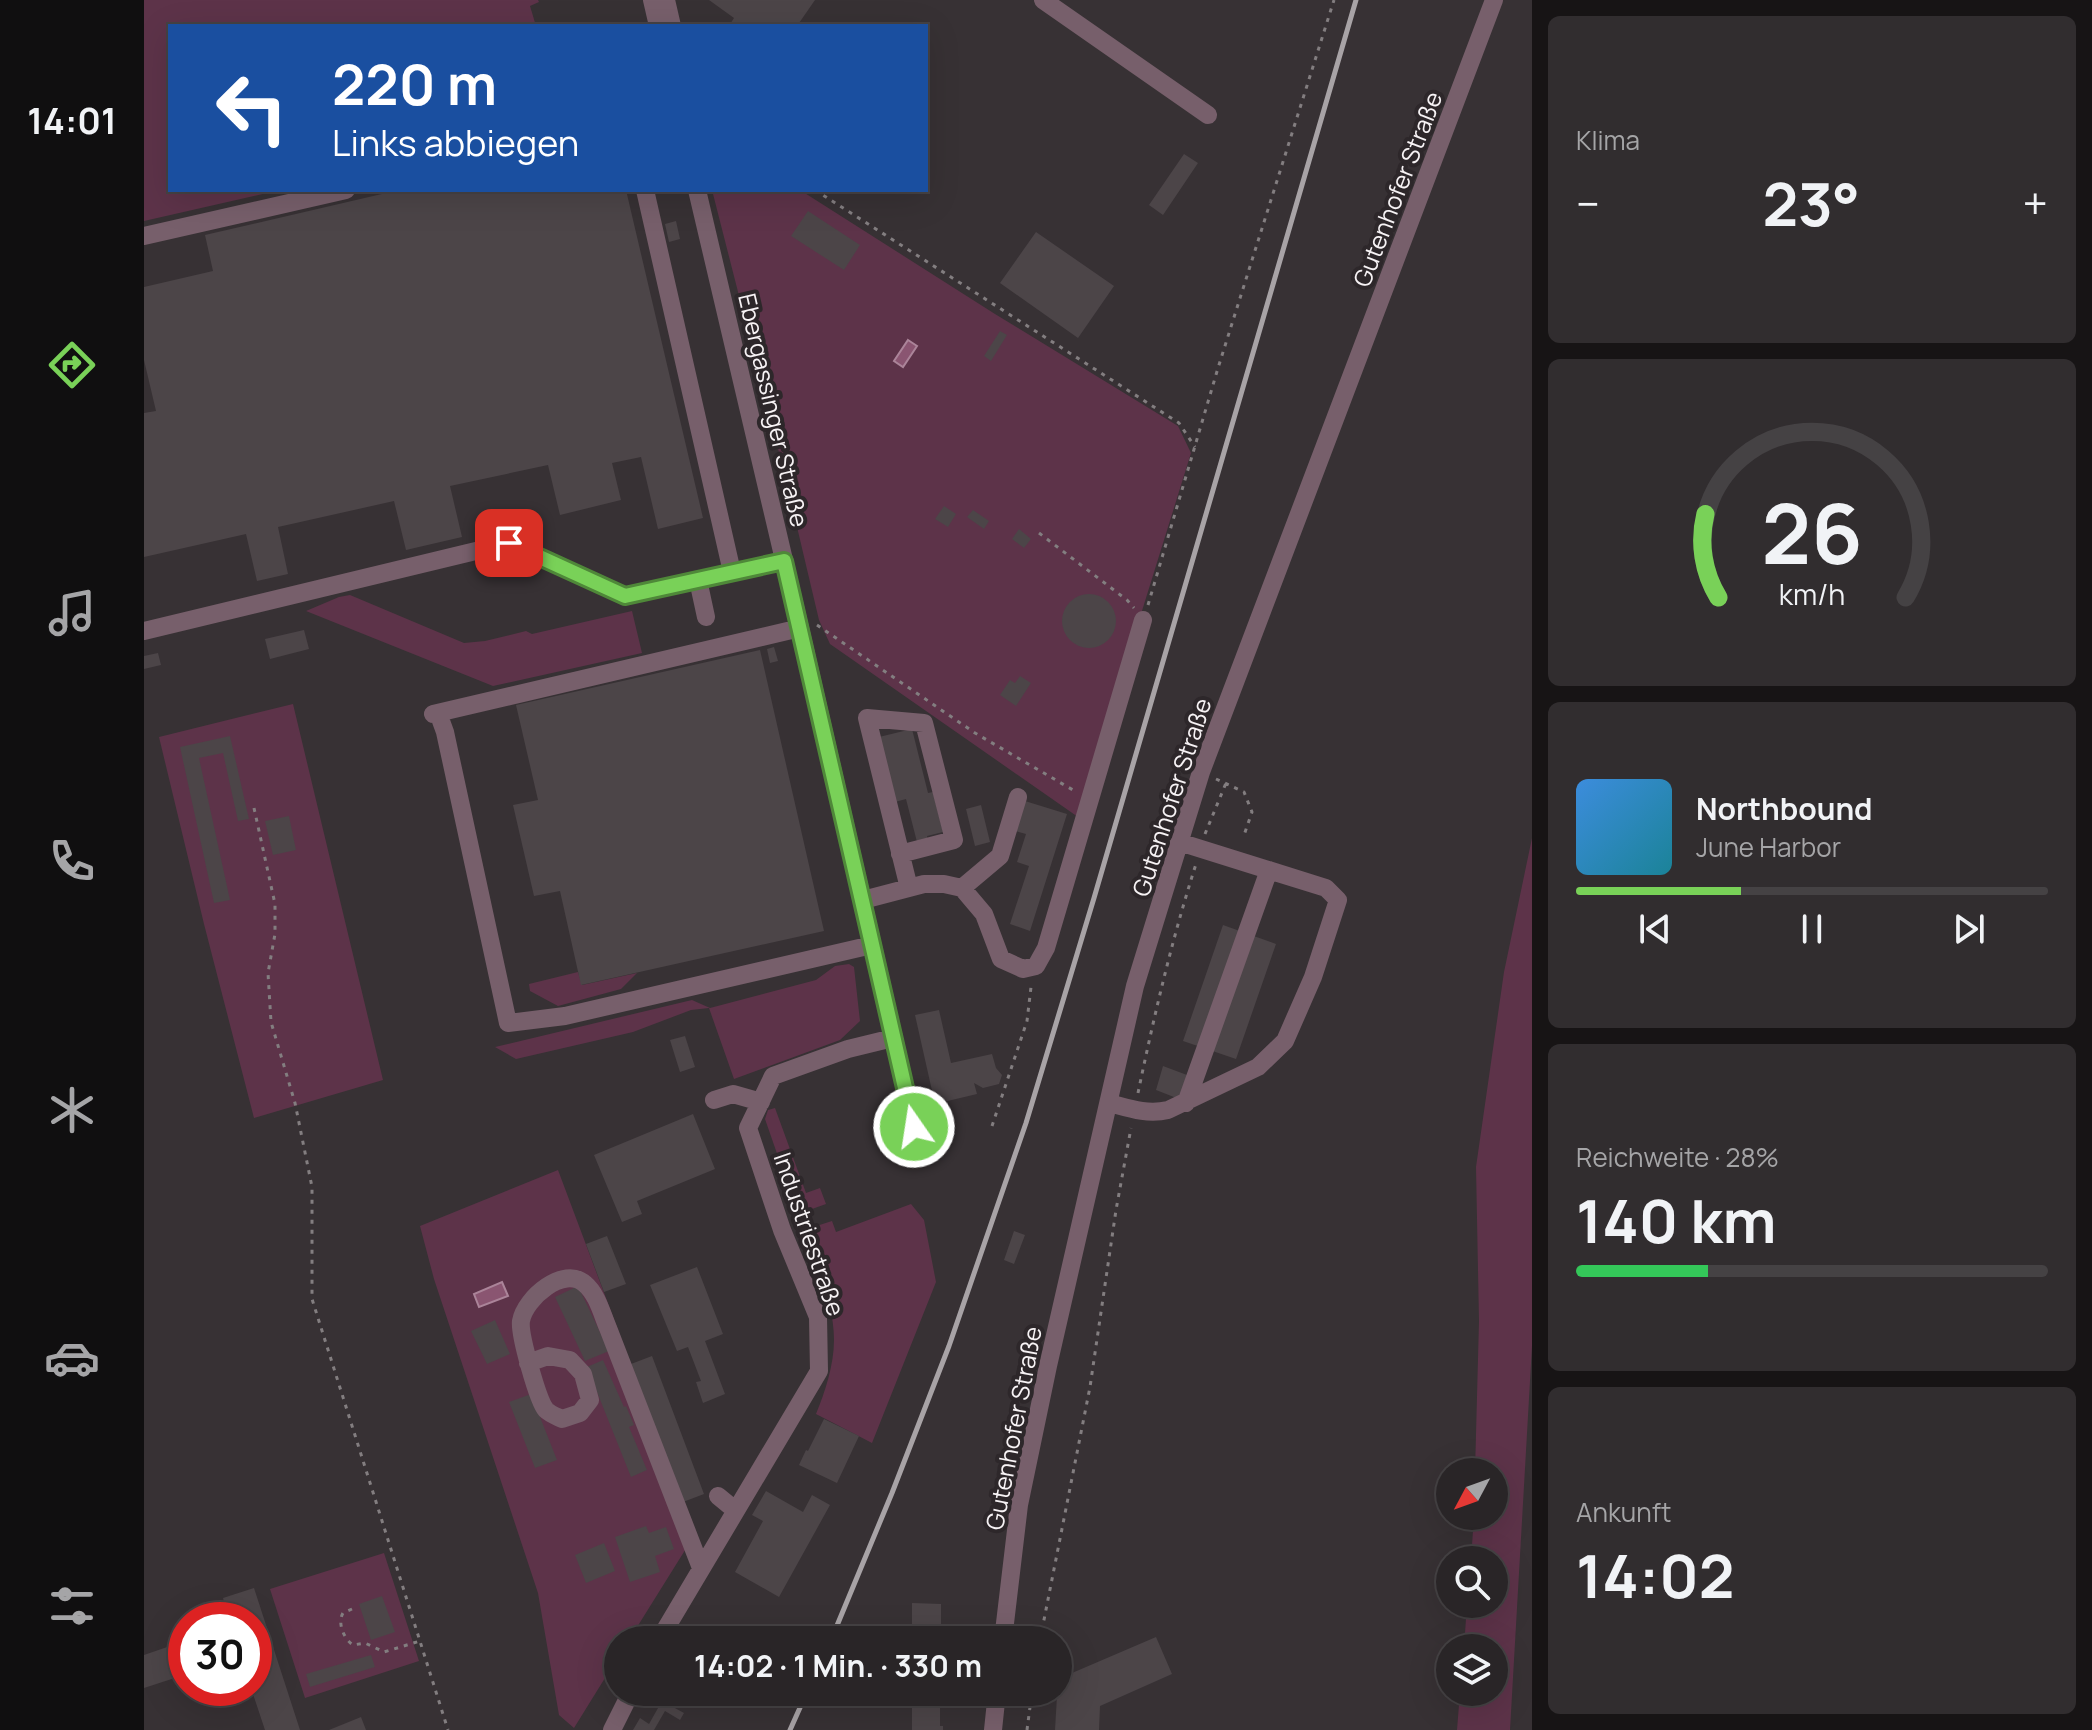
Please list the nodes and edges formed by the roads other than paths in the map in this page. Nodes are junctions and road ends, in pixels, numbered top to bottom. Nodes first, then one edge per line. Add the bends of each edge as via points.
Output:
1 (652, 0) edge
2 (666, 0) edge
3 (1043, 0) edge
4 (1494, 0) edge
5 (658, 24) edge
6 (672, 24) edge
7 (1208, 115) dead end
8 (337, 192) edge
9 (645, 192) edge
10 (697, 192) edge
11 (144, 236) edge
12 (784, 561) junction
13 (732, 572) junction
14 (698, 580) junction
15 (706, 617) dead end
16 (1143, 620) road end
17 (800, 628) junction
18 (144, 631) edge
19 (1018, 797) dead end
20 (1179, 842) junction
21 (900, 854) junction
22 (1269, 870) junction
23 (909, 888) junction
24 (962, 888) junction
25 (863, 900) junction
26 (872, 945) junction
27 (893, 1038) junction
28 (714, 1100) dead end
29 (761, 1102) junction
30 (1109, 1103) junction
31 (1186, 1103) junction
32 (921, 1156) dead end
33 (528, 1363) dead end
34 (718, 1496) dead end
35 (735, 1510) junction
36 (701, 1568) junction
37 (667, 1626) edge
38 (1005, 1626) edge
39 (624, 1706) edge
40 (996, 1706) edge
41 (612, 1730) edge
42 (993, 1730) edge

1 - 5 street
2 - 6 street
3 - 7 street
4 - 20 street, Gutenhofer Straße
8 - 11 street
9 - 13 street
10 - 12 street, Ebergassinger Straße
12 - 13 street
12 - 17 street, Ebergassinger Straße
13 - 14 street
14 - 15 street
14 - 18 street via 625,596 509,543
16 - 24 street via 1046,948 1036,966 1023,969 1001,959 984,914
17 - 25 street, Ebergassinger Straße
17 - 26 street via 437,718 445,732 508,1023 565,1016
19 - 24 street via 1000,856
20 - 22 street
20 - 30 street, Gutenhofer Straße via 1135,986
21 - 21 street via 954,840 924,723 867,718
21 - 23 street
22 - 31 street
22 - 31 street via 1326,888 1338,900 1313,977 1285,1041 1258,1067
23 - 24 street
23 - 25 street
25 - 26 street, Ebergassinger Straße
26 - 27 street, Ebergassinger Straße
27 - 29 street, Industriestraße via 773,1076
27 - 32 street, Ebergassinger Straße
28 - 29 street via 733,1094
29 - 35 street, Industriestraße via 748,1128 818,1317 819,1371
30 - 31 street via 1156,1113
30 - 38 street, Gutenhofer Straße via 1019,1505
33 - 36 street via 520,1324 524,1309 544,1288 578,1279 591,1290 608,1328
34 - 35 street
35 - 36 street, Industriestraße
36 - 37 street, Industriestraße
39 - 41 street
40 - 42 street

